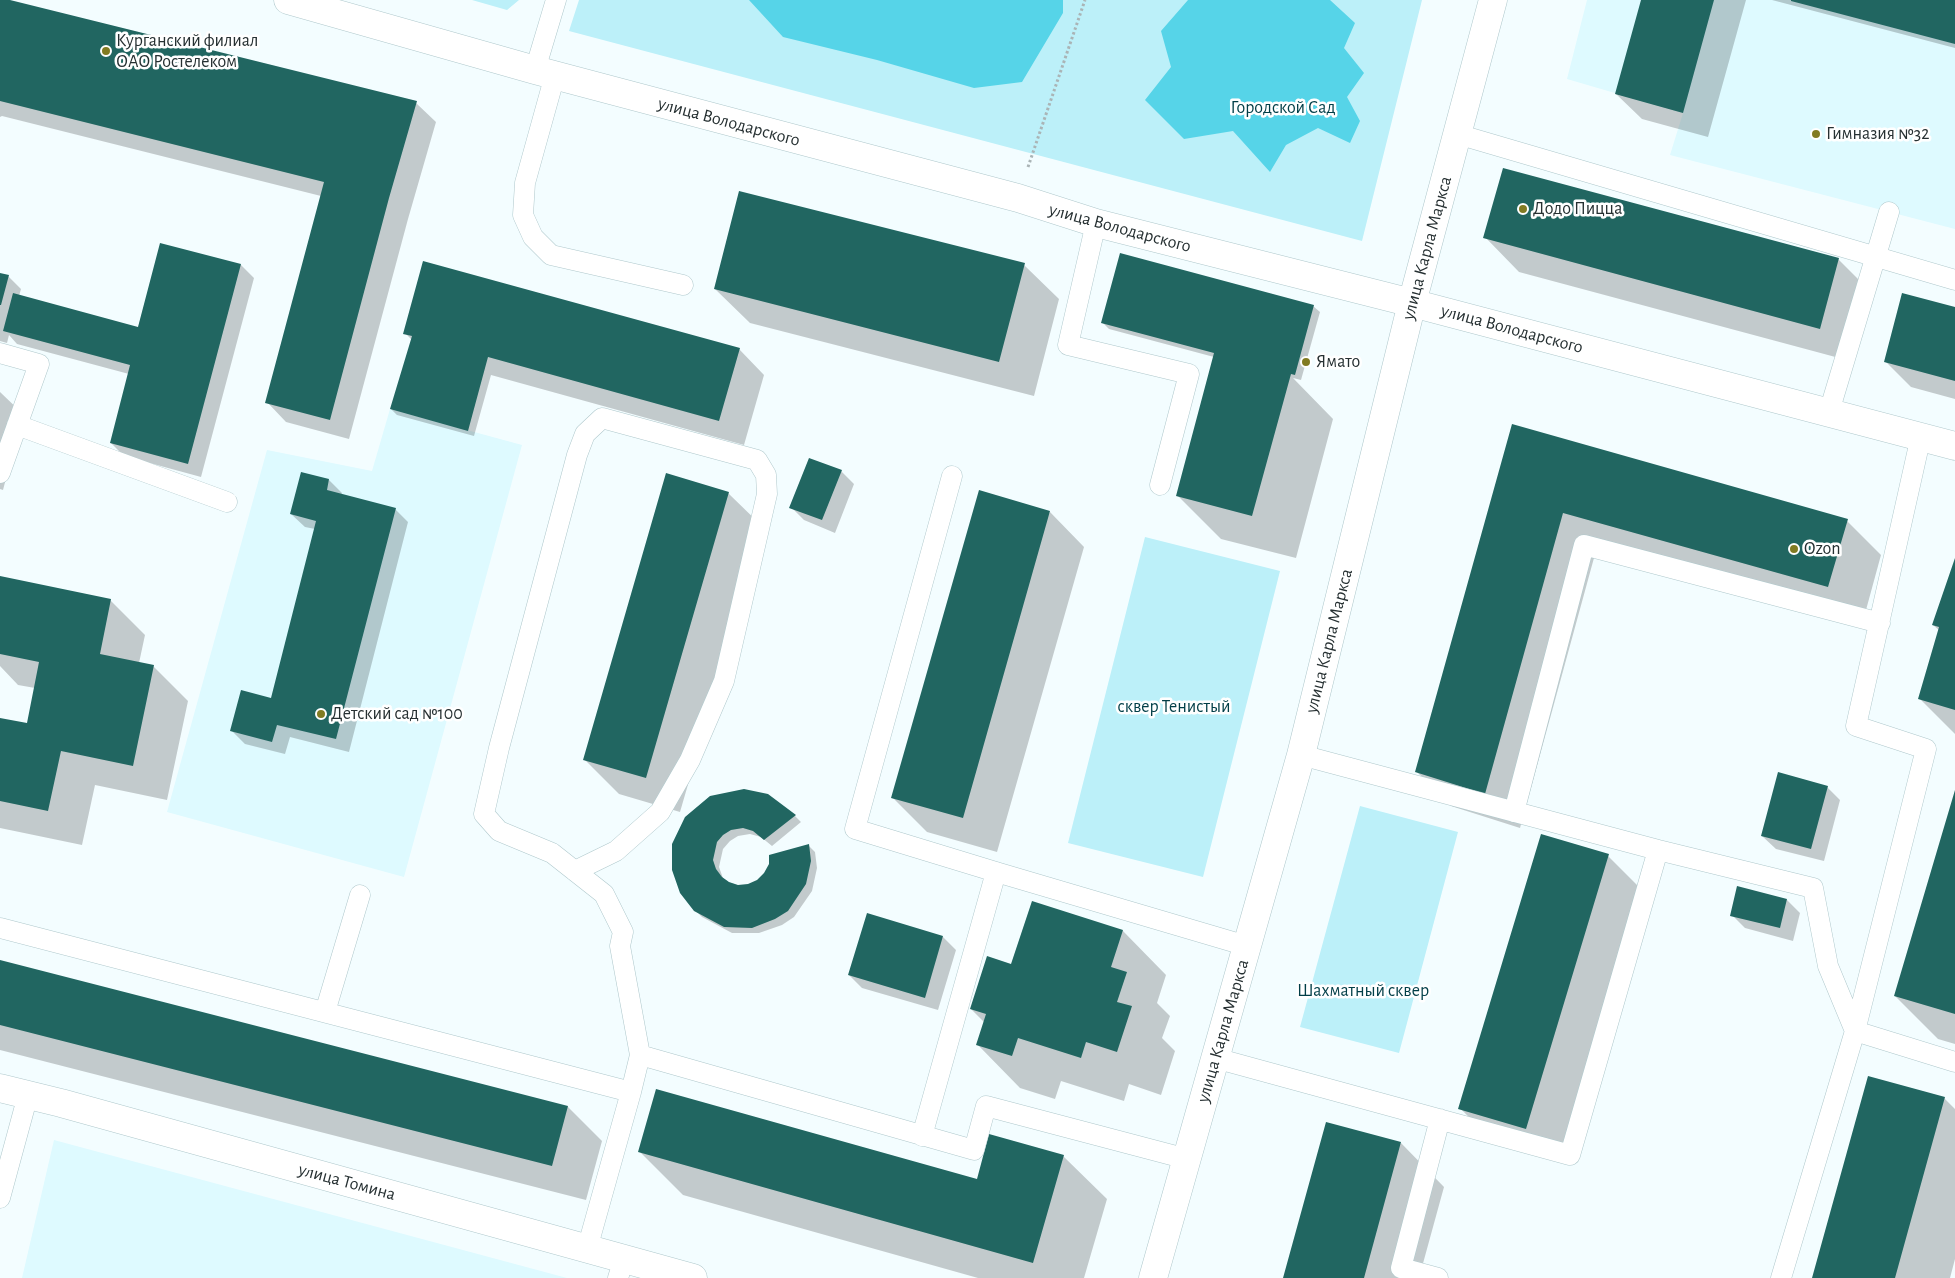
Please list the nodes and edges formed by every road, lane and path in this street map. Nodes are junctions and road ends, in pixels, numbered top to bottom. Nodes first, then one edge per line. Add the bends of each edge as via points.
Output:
1 (288, 0) edge
2 (556, 0) edge
3 (1085, 0) edge
4 (1493, 0) edge
5 (545, 73) junction
6 (1457, 134) junction
7 (1018, 198) junction
8 (1889, 212) dead end
9 (1096, 223) junction
10 (1875, 256) junction
11 (1955, 280) edge
12 (682, 285) dead end
13 (1412, 302) junction
14 (0, 353) edge
15 (1829, 412) junction
16 (17, 425) junction
17 (1921, 436) junction
18 (1955, 446) edge
19 (0, 473) edge
20 (952, 476) dead end
21 (1160, 485) dead end
22 (227, 502) dead end
23 (1880, 623) junction
24 (1301, 755) junction
25 (1514, 812) junction
26 (1658, 850) junction
27 (575, 871) junction
28 (996, 872) junction
29 (360, 895) dead end
30 (0, 928) edge
31 (1247, 946) junction
32 (325, 1012) junction
33 (1855, 1031) junction
34 (640, 1056) junction
35 (1215, 1058) junction
36 (1955, 1062) edge
37 (0, 1088) edge
38 (630, 1092) junction
39 (28, 1095) junction
40 (1440, 1119) junction
41 (922, 1136) junction
42 (1187, 1159) junction
43 (0, 1198) edge
44 (587, 1249) junction
45 (621, 1268) edge
46 (693, 1278) edge
47 (1153, 1278) edge
48 (1438, 1278) edge
49 (1781, 1278) edge

1 - 5 street, улица Володарского
2 - 5 lane
3 - 7 path
4 - 6 street, улица Карла Маркса
5 - 7 street, улица Володарского
5 - 12 lane via 523,215 533,237 551,255
6 - 10 lane
6 - 13 street, улица Карла Маркса
7 - 9 street, улица Володарского
8 - 10 lane
9 - 13 street, улица Володарского
9 - 21 lane via 1068,345 1189,374
10 - 11 lane
10 - 15 lane
13 - 15 street, улица Володарского
13 - 24 street, улица Карла Маркса
14 - 16 lane via 39,364
15 - 17 street, улица Володарского
16 - 19 lane
16 - 22 lane
17 - 18 street, улица Володарского
17 - 23 lane
20 - 28 lane via 855,829
23 - 25 lane via 1584,545
23 - 33 lane via 1856,726 1926,749
24 - 25 lane
24 - 31 street, улица Карла Маркса
25 - 26 lane
26 - 33 lane via 1813,888 1828,966
26 - 40 lane via 1570,1155
27 - 27 lane via 552,853 499,831 484,814 577,455 585,434 602,418 757,460 766,475 767,494 724,681 690,760 660,812 616,851
27 - 34 lane via 604,894 623,932 620,946
28 - 31 lane
28 - 41 lane
29 - 32 lane
30 - 32 lane
31 - 35 street, улица Карла Маркса
32 - 38 lane
33 - 36 lane
33 - 49 lane
34 - 38 lane
34 - 41 lane
35 - 40 lane
35 - 42 street, улица Карла Маркса
37 - 39 street, улица Томина
38 - 44 lane
39 - 43 lane
39 - 44 street, улица Томина
40 - 48 lane via 1401,1268
41 - 42 lane via 974,1150 986,1106
42 - 47 street, улица Карла Маркса
44 - 45 street, улица Томина
45 - 46 street, улица Томина

